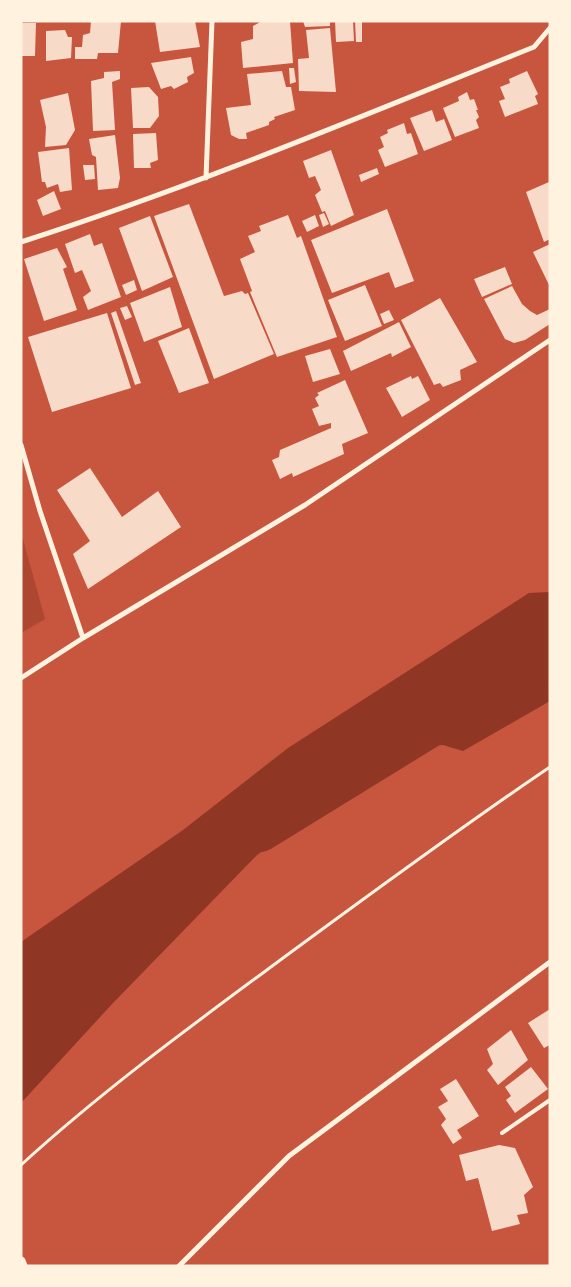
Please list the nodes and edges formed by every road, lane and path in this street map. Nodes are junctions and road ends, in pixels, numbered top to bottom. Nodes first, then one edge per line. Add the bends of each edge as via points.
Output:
1 (212, 21) edge
2 (550, 28) edge
3 (206, 178) junction
4 (21, 242) edge
5 (550, 340) edge
6 (21, 445) edge
7 (83, 638) junction
8 (21, 678) edge
9 (550, 767) edge
10 (550, 962) edge
11 (550, 1100) edge
12 (502, 1133) dead end
13 (21, 1164) edge
14 (21, 1262) edge
15 (23, 1266) edge
16 (179, 1266) edge

1 - 3 street
2 - 3 street via 534,47
3 - 4 street via 107,215
5 - 7 street via 305,505
6 - 7 street
7 - 8 street
9 - 13 path via 459,828 225,1001 63,1126
10 - 16 street via 289,1156
11 - 12 lane
14 - 15 street

